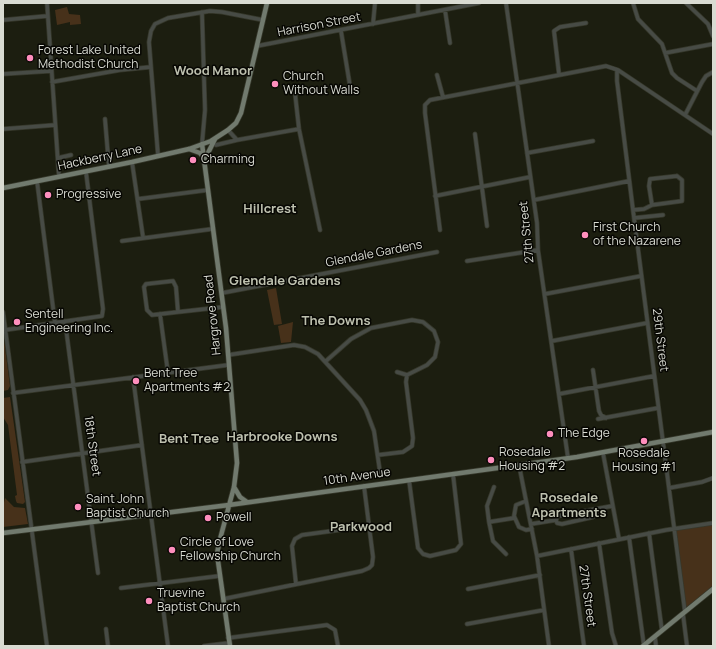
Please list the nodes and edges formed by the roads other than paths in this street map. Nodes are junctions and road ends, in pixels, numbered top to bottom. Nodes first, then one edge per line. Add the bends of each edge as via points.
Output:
1 (46, 3) edge
2 (267, 3) edge
3 (376, 3) edge
4 (418, 3) edge
5 (479, 3) edge
6 (506, 3) edge
7 (633, 3) edge
8 (686, 3) edge
9 (445, 10) junction
10 (202, 12) junction
11 (418, 15) junction
12 (48, 16) junction
13 (3, 20) edge
14 (263, 20) junction
15 (586, 23) dead end
16 (373, 24) junction
17 (341, 30) junction
18 (713, 36) edge
19 (450, 43) dead end
20 (713, 44) edge
21 (257, 46) junction
22 (665, 53) junction
23 (151, 67) junction
24 (617, 70) junction
25 (51, 71) junction
26 (713, 72) edge
27 (3, 74) edge
28 (559, 74) junction
29 (437, 75) dead end
30 (52, 82) junction
31 (517, 83) junction
32 (350, 86) dead end
33 (697, 92) junction
34 (295, 93) dead end
35 (443, 97) junction
36 (684, 115) junction
37 (105, 119) dead end
38 (55, 124) junction
39 (3, 129) edge
40 (299, 129) junction
41 (228, 130) junction
42 (475, 134) dead end
43 (713, 134) edge
44 (216, 137) junction
45 (236, 140) junction
46 (593, 141) dead end
47 (202, 144) junction
48 (216, 145) dead end
49 (189, 149) junction
50 (527, 153) junction
51 (70, 155) dead end
52 (158, 155) junction
53 (58, 158) junction
54 (204, 160) junction
55 (132, 162) junction
56 (108, 167) junction
57 (86, 172) junction
58 (59, 177) junction
59 (530, 177) junction
60 (37, 181) junction
61 (629, 181) junction
62 (481, 186) junction
63 (3, 188) edge
64 (208, 190) junction
65 (435, 196) junction
66 (138, 199) junction
67 (534, 200) junction
68 (652, 205) junction
69 (632, 210) junction
70 (663, 215) dead end
71 (634, 218) junction
72 (487, 226) dead end
73 (212, 229) junction
74 (320, 230) dead end
75 (440, 230) dead end
76 (143, 237) junction
77 (122, 240) dead end
78 (538, 250) junction
79 (437, 252) dead end
80 (467, 261) dead end
81 (641, 276) junction
82 (222, 293) junction
83 (545, 294) junction
84 (223, 307) junction
85 (3, 312) edge
86 (178, 312) junction
87 (160, 314) junction
88 (65, 322) junction
89 (55, 323) junction
90 (647, 323) junction
91 (5, 330) junction
92 (552, 341) junction
93 (228, 355) junction
94 (326, 361) junction
95 (228, 365) junction
96 (593, 370) dead end
97 (168, 372) junction
98 (397, 372) dead end
99 (407, 375) junction
100 (654, 376) junction
101 (133, 377) junction
102 (73, 385) junction
103 (594, 387) junction
104 (13, 393) junction
105 (559, 394) junction
106 (658, 408) junction
107 (608, 418) junction
108 (598, 419) dead end
109 (713, 432) edge
110 (663, 442) junction
111 (142, 446) junction
112 (603, 453) junction
113 (82, 454) junction
114 (378, 455) junction
115 (568, 458) junction
116 (22, 462) junction
117 (519, 465) junction
118 (380, 472) dead end
119 (453, 474) junction
120 (713, 478) edge
121 (409, 480) junction
122 (364, 486) junction
123 (234, 487) junction
124 (494, 487) dead end
125 (669, 488) junction
126 (526, 501) junction
127 (247, 502) junction
128 (229, 505) junction
129 (612, 506) junction
130 (599, 509) junction
131 (150, 514) junction
132 (514, 518) junction
133 (556, 520) junction
134 (92, 522) junction
135 (490, 522) junction
136 (713, 523) edge
137 (531, 524) junction
138 (368, 526) junction
139 (532, 529) junction
140 (674, 529) junction
141 (31, 530) junction
142 (3, 533) edge
143 (649, 533) junction
144 (629, 537) junction
145 (618, 539) junction
146 (599, 543) junction
147 (570, 549) junction
148 (506, 554) dead end
149 (537, 556) junction
150 (98, 573) dead end
151 (540, 575) junction
152 (219, 576) junction
153 (160, 583) junction
154 (296, 584) junction
155 (121, 588) dead end
156 (468, 589) dead end
157 (713, 589) edge
158 (223, 599) junction
159 (544, 610) junction
160 (684, 613) junction
161 (467, 624) dead end
162 (106, 629) dead end
163 (662, 631) junction
164 (655, 637) junction
165 (229, 642) edge
166 (47, 646) edge
167 (108, 646) edge
168 (168, 646) edge
169 (204, 646) edge
170 (338, 646) edge
171 (549, 646) edge
172 (584, 646) edge
173 (616, 646) edge
174 (643, 646) edge
175 (656, 646) edge
176 (687, 646) edge

1 - 12 street
2 - 14 main road
3 - 16 street
4 - 11 street
5 - 9 street, Harrison Street
6 - 31 street, 27th Street
7 - 22 street via 638,19 660,41
8 - 18 street via 708,24
9 - 11 street, Harrison Street
9 - 19 street
10 - 14 street via 222,12
10 - 23 street via 164,19 155,24 149,38
10 - 47 street via 205,110
11 - 16 street, Harrison Street
12 - 13 street
12 - 25 street
14 - 21 main road
15 - 28 street via 560,27 554,31
16 - 17 street, Harrison Street
17 - 21 street, Harrison Street
17 - 32 street
20 - 22 street
21 - 41 main road via 241,113 236,124
22 - 33 street via 674,76
23 - 30 street
23 - 52 street
24 - 28 street via 602,66
24 - 36 street
24 - 61 street, 29th Street
25 - 27 street
25 - 30 street
26 - 33 street via 706,76
28 - 31 street
29 - 35 street
30 - 38 street
31 - 35 street
31 - 50 street, 27th Street
33 - 36 street
34 - 40 street
35 - 65 street via 426,102 425,113
36 - 43 street
37 - 56 street
38 - 39 street
38 - 53 street
40 - 45 street
40 - 74 street
41 - 44 main road
41 - 45 street
42 - 62 street
44 - 47 main road
44 - 54 main road
45 - 48 street
46 - 50 street
47 - 49 main road, Hackberry Lane
47 - 54 main road, Hargrove Road
49 - 52 main road, Hackberry Lane
49 - 54 main road via 200,153
50 - 59 street, 27th Street
51 - 53 street
52 - 55 main road, Hackberry Lane
53 - 58 street
54 - 64 main road, Hargrove Road
55 - 56 main road, Hackberry Lane
55 - 66 street
56 - 57 main road, Hackberry Lane
57 - 58 main road, Hackberry Lane
57 - 88 street via 103,313 98,317
58 - 60 main road, Hackberry Lane
59 - 62 street
59 - 67 street, 27th Street
60 - 63 main road, Hackberry Lane
60 - 89 street
61 - 67 street
61 - 69 street, 29th Street
62 - 65 street
62 - 72 street
64 - 66 street
64 - 73 main road, Hargrove Road
65 - 75 street
66 - 76 street
67 - 78 street, 27th Street
68 - 68 street via 650,179 680,177 682,201
68 - 69 street
69 - 71 street, 29th Street
70 - 71 street
71 - 81 street, 29th Street
73 - 76 street
73 - 82 main road, Hargrove Road
76 - 77 street
78 - 80 street
78 - 83 street, 27th Street
79 - 82 street, Glendale Gardens
81 - 83 street
81 - 90 street, 29th Street
82 - 84 main road, Hargrove Road
83 - 92 street, 27th Street
84 - 86 street
84 - 93 main road, Hargrove Road
85 - 91 street
86 - 87 street
86 - 87 street via 173,280 146,284 144,287 147,310 152,315
87 - 97 street
88 - 89 street
88 - 102 street, 18th Street
89 - 91 street
90 - 92 street
90 - 100 street, 29th Street
91 - 104 street
92 - 105 street, 27th Street
93 - 94 street via 294,345 312,350
93 - 95 main road, Hargrove Road
94 - 99 street via 364,331 416,320 432,328 437,338 437,350 430,363
94 - 114 street via 366,410 374,431
95 - 97 street
95 - 123 main road, Hargrove Road via 237,463
96 - 103 street
97 - 101 street
98 - 99 street
99 - 114 street via 412,446 403,452
100 - 103 street
100 - 106 street, 29th Street
101 - 102 street
101 - 111 street
102 - 104 street
102 - 113 street, 18th Street
103 - 105 street
103 - 107 street via 599,412
104 - 116 street
105 - 115 street, 27th Street
106 - 107 street
106 - 110 street, 29th Street
107 - 108 street
109 - 110 main road, 10th Avenue
110 - 112 main road, 10th Avenue
110 - 125 street, 29th Street
111 - 113 street
111 - 131 street
112 - 115 main road, 10th Avenue
112 - 129 street
113 - 116 street
113 - 134 street, 18th Street
114 - 118 street
115 - 117 main road, 10th Avenue
116 - 141 street
117 - 119 main road, 10th Avenue
117 - 126 street
119 - 121 main road, 10th Avenue
119 - 121 street via 461,544 456,550 430,556 420,551 417,544
120 - 125 street
121 - 122 main road, 10th Avenue
122 - 127 main road, 10th Avenue
122 - 138 street
123 - 127 main road via 240,497
123 - 128 main road, Hargrove Road
124 - 135 street via 487,506
125 - 140 street, 29th Street
126 - 132 street via 516,506
126 - 137 street
127 - 128 main road, 10th Avenue
128 - 131 main road, 10th Avenue
128 - 152 main road, Hargrove Road via 218,549
129 - 130 street
129 - 145 street
130 - 133 street via 558,516
130 - 133 street via 593,518 562,524 556,523
131 - 134 main road, 10th Avenue
131 - 153 street
132 - 135 street
132 - 139 street via 519,527
133 - 137 street
134 - 141 main road, 10th Avenue
134 - 150 street, 18th Street
135 - 148 street via 493,541
136 - 140 street
137 - 139 street
138 - 154 street via 373,561 369,568
138 - 154 street via 302,535 295,539 292,546
139 - 149 street
140 - 143 street
140 - 160 street, 29th Street
141 - 142 main road, 10th Avenue
141 - 166 street
143 - 144 street
143 - 163 street
144 - 145 street
144 - 174 street
145 - 146 street
146 - 147 street
146 - 173 street
147 - 149 street
147 - 172 street, 27th Street
149 - 151 street
151 - 156 street
151 - 159 street
152 - 153 street
152 - 158 main road, Hargrove Road
153 - 155 street
153 - 168 street
154 - 158 street
157 - 160 main road
158 - 165 main road, Hargrove Road
159 - 161 street
159 - 171 street
160 - 163 main road
160 - 176 street, 29th Street
162 - 167 street
163 - 164 main road
164 - 174 main road
164 - 175 street
165 - 169 street
165 - 170 street via 327,625 335,630

